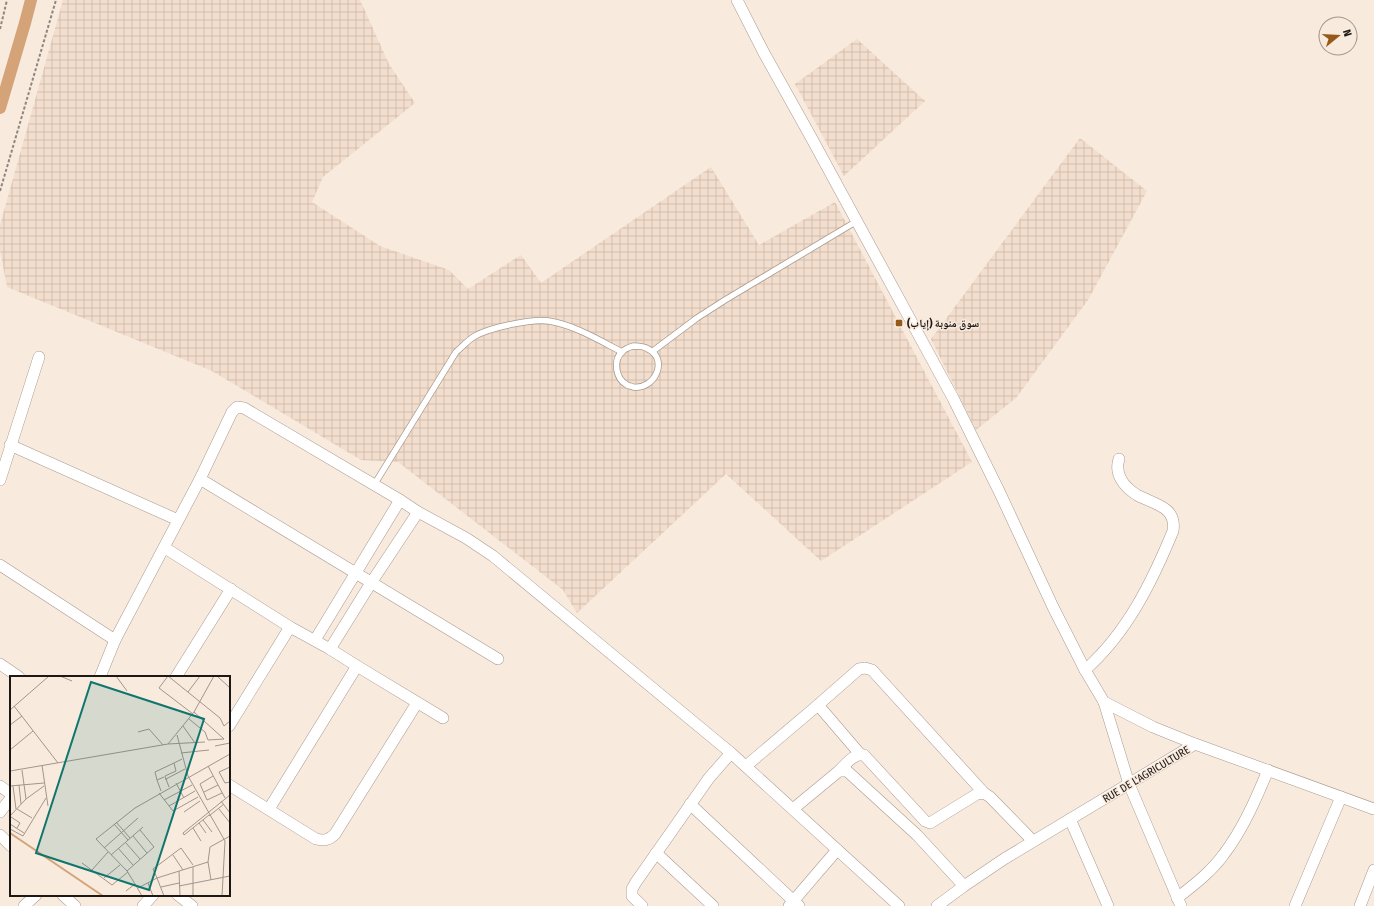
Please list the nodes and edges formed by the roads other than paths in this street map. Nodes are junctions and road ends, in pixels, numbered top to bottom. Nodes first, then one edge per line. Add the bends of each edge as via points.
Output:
1 (737, 0) edge
2 (857, 221) junction
3 (622, 352) junction
4 (653, 352) junction
5 (39, 357) dead end
6 (10, 445) junction
7 (1119, 459) dead end
8 (200, 479) junction
9 (0, 480) edge
10 (374, 485) junction
11 (400, 500) junction
12 (418, 512) junction
13 (178, 520) junction
14 (165, 548) junction
15 (0, 564) edge
16 (356, 573) junction
17 (371, 583) junction
18 (231, 589) junction
19 (290, 627) junction
20 (115, 640) junction
21 (315, 640) junction
22 (330, 648) junction
23 (498, 659) dead end
24 (0, 664) edge
25 (357, 666) junction
26 (1085, 670) junction
27 (18, 676) edge
28 (100, 676) edge
29 (177, 676) edge
30 (1104, 702) junction
31 (417, 703) junction
32 (818, 705) junction
33 (443, 718) dead end
34 (230, 724) edge
35 (1195, 744) junction
36 (731, 753) junction
37 (860, 754) junction
38 (746, 766) junction
39 (1268, 770) junction
40 (839, 771) junction
41 (1129, 784) junction
42 (0, 786) edge
43 (230, 786) edge
44 (10, 793) edge
45 (984, 793) junction
46 (1341, 797) junction
47 (10, 799) edge
48 (690, 804) junction
49 (793, 809) junction
50 (1374, 809) edge
51 (269, 810) junction
52 (0, 812) edge
53 (1070, 819) junction
54 (930, 823) junction
55 (917, 835) junction
56 (0, 836) edge
57 (1033, 841) junction
58 (10, 845) edge
59 (837, 850) junction
60 (656, 853) junction
61 (1374, 870) edge
62 (964, 886) junction
63 (35, 896) edge
64 (65, 896) edge
65 (152, 896) edge
66 (179, 896) edge
67 (1179, 902) edge
68 (794, 904) edge
69 (24, 906) edge
70 (75, 906) edge
71 (143, 906) edge
72 (192, 906) edge
73 (642, 906) edge
74 (713, 906) edge
75 (899, 906) edge
76 (937, 906) edge
77 (1108, 906) edge
78 (1294, 906) edge
79 (1360, 906) edge

1 - 2 street
2 - 4 lane via 725,300
2 - 26 street via 953,398
3 - 4 lane via 633,346
3 - 4 lane via 616,363 618,376 627,386 640,388 652,382 658,370 658,360
3 - 10 lane via 574,328 548,320 526,321 474,336 456,352
5 - 6 street
6 - 9 street
6 - 13 street
7 - 26 street via 1117,470 1123,482 1137,495 1166,509 1174,525 1154,575 1142,597 1110,646
8 - 10 street via 232,412 237,408 244,408
8 - 13 street
8 - 16 street
10 - 11 street
11 - 12 street
11 - 16 street
12 - 17 street
12 - 36 street via 493,556
13 - 14 street
14 - 18 street
14 - 20 street
15 - 20 street
16 - 17 street
16 - 21 street
17 - 22 street
17 - 23 street
18 - 19 street
18 - 29 street
19 - 21 street
19 - 34 street
20 - 28 street
21 - 22 street
22 - 25 street
24 - 27 street
25 - 31 street
25 - 51 street
26 - 30 street
30 - 35 street
30 - 41 street
31 - 33 street
31 - 51 street via 330,839 316,839
32 - 37 street
32 - 38 street
32 - 45 street via 859,670 872,670
35 - 39 street, RUE DE L'AGRICULTURE
35 - 41 street, RUE DE L'AGRICULTURE
36 - 38 street
36 - 48 street
37 - 40 street
37 - 54 street via 864,755 925,821
38 - 49 street
39 - 46 street, RUE DE L'AGRICULTURE
39 - 67 street via 1253,806 1224,855
40 - 49 street
40 - 55 street via 847,771 852,775
41 - 53 street, RUE DE L'AGRICULTURE
41 - 67 street
42 - 44 street
43 - 51 street
45 - 54 street via 977,794
45 - 57 street
46 - 50 street, RUE DE L'AGRICULTURE
46 - 78 street
47 - 52 street
48 - 60 street
48 - 68 street
49 - 59 street
53 - 57 street, RUE DE L'AGRICULTURE
53 - 77 street
54 - 55 street
55 - 62 street
56 - 58 street
57 - 62 street, RUE DE L'AGRICULTURE
59 - 68 street
59 - 75 street
60 - 73 street via 632,889 632,896
60 - 74 street
61 - 79 street
62 - 76 street, RUE DE L'AGRICULTURE
63 - 69 street
64 - 70 street
65 - 71 street
66 - 72 street

